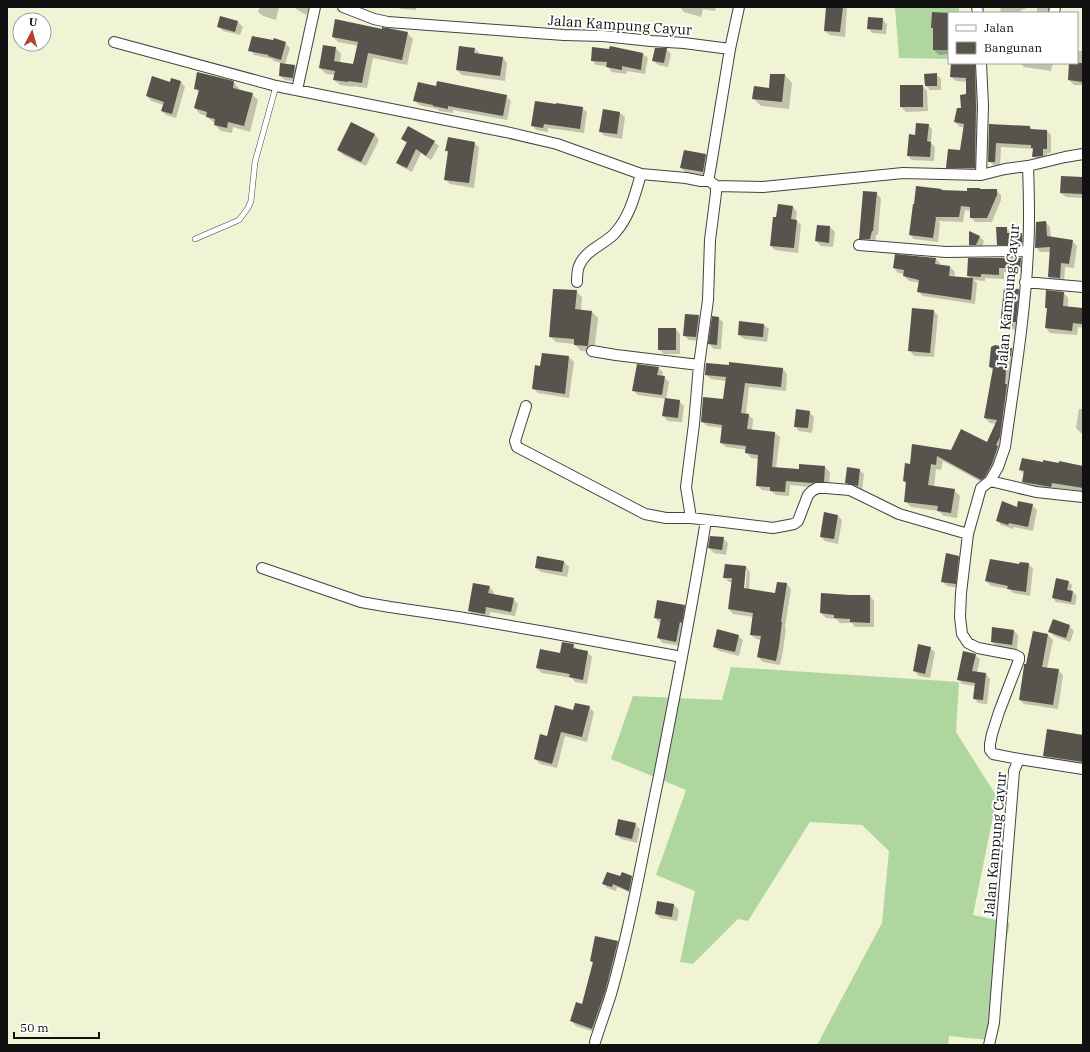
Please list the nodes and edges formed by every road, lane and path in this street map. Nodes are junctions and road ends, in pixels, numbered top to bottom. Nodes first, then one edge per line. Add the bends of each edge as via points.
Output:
1 (315, 7) edge
2 (344, 7) edge
3 (739, 7) edge
4 (114, 42) dead end
5 (730, 50) junction
6 (981, 64) edge
7 (276, 86) junction
8 (297, 90) junction
9 (1083, 154) edge
10 (1028, 166) junction
11 (641, 174) junction
12 (981, 175) junction
13 (712, 184) junction
14 (195, 239) dead end
15 (859, 245) dead end
16 (1028, 251) junction
17 (577, 282) dead end
18 (1025, 282) junction
19 (1083, 287) edge
20 (592, 351) dead end
21 (699, 365) junction
22 (526, 406) dead end
23 (990, 481) junction
24 (1083, 497) edge
25 (691, 518) junction
26 (706, 520) junction
27 (968, 534) junction
28 (262, 568) dead end
29 (682, 658) junction
30 (1019, 759) junction
31 (1083, 769) edge
32 (595, 1042) dead end
33 (989, 1045) edge

1 - 8 street
2 - 5 street, Jalan Kampung Cayur via 388,22 603,36
3 - 5 street
4 - 7 street
5 - 13 street via 710,171
6 - 12 street
7 - 8 street
7 - 14 lane via 255,162 248,208 239,220
8 - 11 street via 557,144
9 - 10 street
10 - 12 street
10 - 16 street, Jalan Kampung Cayur
11 - 13 street via 686,178
11 - 17 street via 624,220 614,234 583,260 579,267
12 - 13 street via 903,172 763,187
13 - 21 street via 716,193 710,240 708,300
15 - 16 street via 946,252
16 - 18 street, Jalan Kampung Cayur
18 - 19 street
18 - 23 street, Jalan Kampung Cayur via 1005,447
20 - 21 street
21 - 25 street via 686,488
22 - 25 street via 515,441 517,447 645,514 666,518
23 - 24 street via 1036,492
23 - 27 street, Jalan Kampung Cayur via 980,488
25 - 26 street
26 - 27 street via 773,528 794,524 800,518 808,495 818,488 826,488 850,490 899,514
26 - 29 street
27 - 30 street, Jalan Kampung Cayur via 960,617 962,634 968,643 978,648 1019,657 990,744 993,754
28 - 29 street via 361,602 551,633
29 - 32 street via 640,869 620,957
30 - 31 street
30 - 33 street, Jalan Kampung Cayur via 1014,771 994,1022

